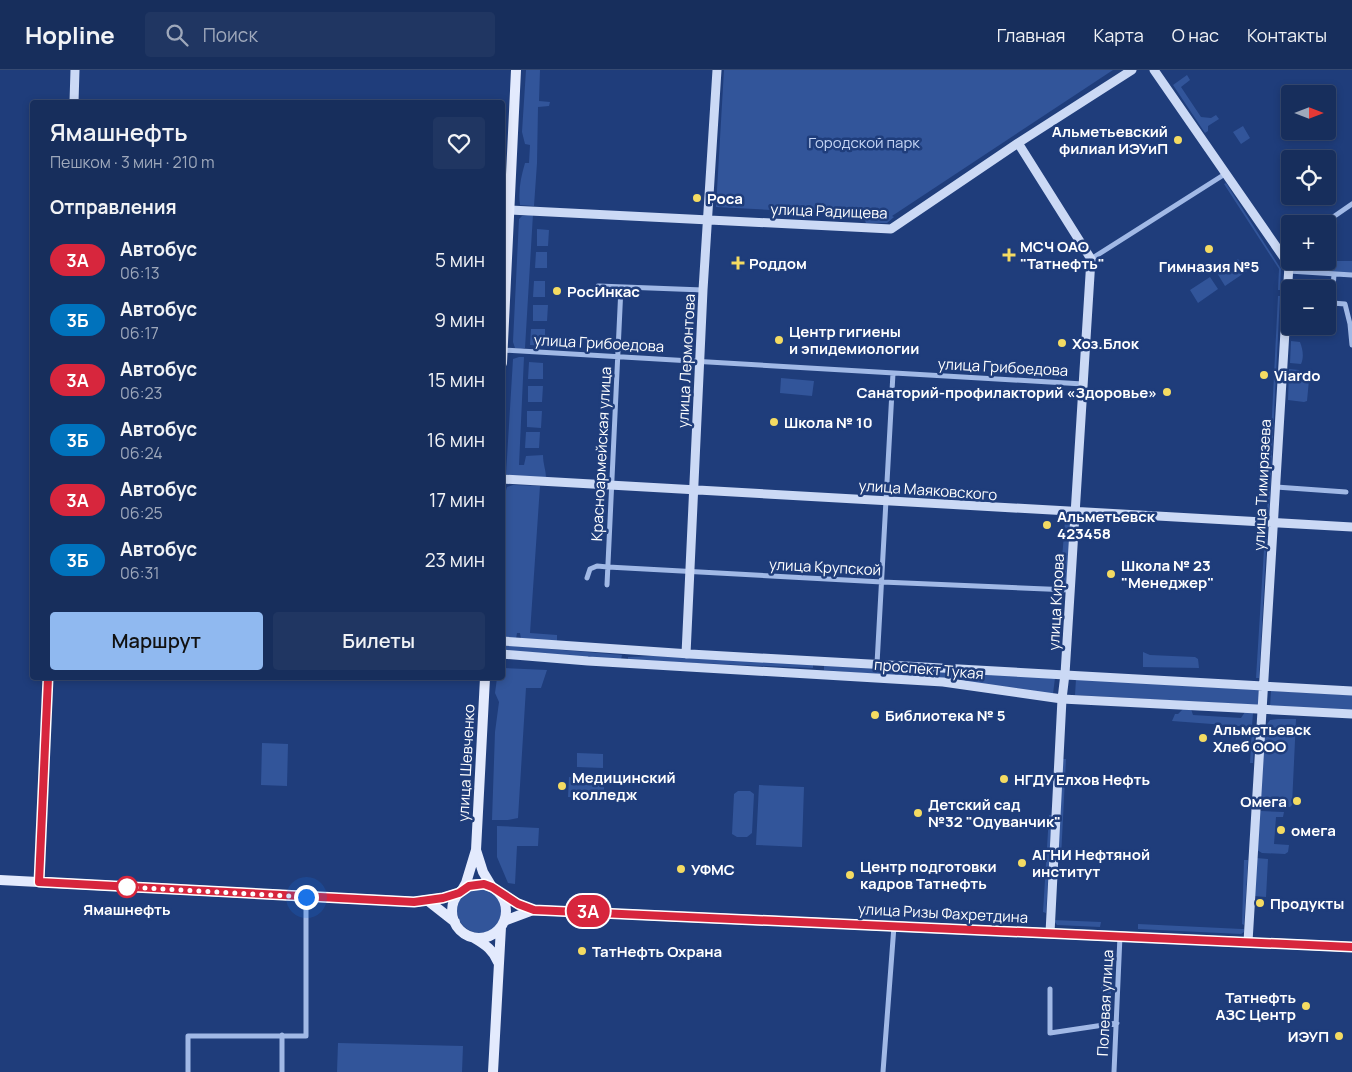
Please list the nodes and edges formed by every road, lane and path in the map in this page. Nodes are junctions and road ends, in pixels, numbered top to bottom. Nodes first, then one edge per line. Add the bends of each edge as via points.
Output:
1 (75, 70) edge
2 (516, 70) edge
3 (717, 70) edge
4 (1132, 70) edge
5 (1154, 70) edge
6 (74, 100) edge
7 (1018, 143) junction
8 (1225, 174) junction
9 (1352, 204) edge
10 (510, 210) junction
11 (1336, 215) edge
12 (707, 220) junction
13 (1280, 252) joint
14 (1091, 259) junction
15 (1289, 271) junction
16 (1334, 274) junction
17 (1352, 275) edge
18 (598, 286) dead end
19 (621, 286) junction
20 (703, 290) junction
21 (505, 310) edge
22 (1352, 344) edge
23 (505, 350) edge
24 (618, 358) junction
25 (701, 362) junction
26 (893, 373) junction
27 (1083, 384) junction
28 (505, 479) edge
29 (612, 486) junction
30 (1276, 488) junction
31 (694, 490) junction
32 (1346, 492) dead end
33 (886, 500) junction
34 (1075, 513) junction
35 (1274, 523) junction
36 (1352, 527) edge
37 (608, 567) junction
38 (690, 572) junction
39 (587, 578) dead end
40 (882, 582) junction
41 (608, 585) dead end
42 (1070, 590) junction
43 (505, 641) edge
44 (626, 650) junction
45 (505, 654) edge
46 (686, 654) junction
47 (816, 661) junction
48 (625, 662) junction
49 (877, 664) junction
50 (815, 674) junction
51 (1065, 674) junction
52 (48, 680) edge
53 (485, 680) edge
54 (1264, 686) junction
55 (1352, 691) edge
56 (1062, 699) junction
57 (1263, 708) junction
58 (1352, 714) edge
59 (476, 850) junction
60 (0, 880) edge
61 (39, 882) junction
62 (492, 887) junction
63 (461, 892) junction
64 (500, 894) junction
65 (306, 897) junction
66 (427, 900) junction
67 (534, 910) junction
68 (455, 922) junction
69 (503, 924) junction
70 (894, 926) junction
71 (1050, 933) junction
72 (1120, 936) junction
73 (473, 937) junction
74 (1248, 942) junction
75 (1352, 947) edge
76 (498, 963) junction
77 (1050, 989) dead end
78 (1116, 1023) junction
79 (282, 1036) junction
80 (188, 1072) edge
81 (282, 1072) edge
82 (493, 1072) edge
83 (883, 1072) edge
84 (1114, 1072) edge

1 - 6 street
2 - 10 main road
3 - 12 street, улица Лермонтова
4 - 7 street, улица Радищева
5 - 8 street, улица Тимирязева
7 - 12 street, улица Радищева via 891,229
7 - 14 street
8 - 13 street, улица Тимирязева
8 - 14 street
9 - 11 street
10 - 12 street, улица Радищева
10 - 21 main road
12 - 20 street, улица Лермонтова
13 - 15 street, улица Тимирязева via 1289,265
14 - 27 street, улица Кирова
15 - 16 street
15 - 30 street, улица Тимирязева
16 - 17 street
16 - 22 street via 1332,303 1345,304
18 - 19 street
19 - 20 street
19 - 24 street, Красноармейская улица
20 - 25 street, улица Лермонтова
23 - 24 street, улица Грибоедова
24 - 25 street, улица Грибоедова
24 - 29 street, Красноармейская улица
25 - 26 street, улица Грибоедова
25 - 31 street, улица Лермонтова
26 - 27 street, улица Грибоедова
26 - 33 street
27 - 34 street, улица Кирова
28 - 29 street, улица Маяковского
29 - 31 street, улица Маяковского
29 - 37 street, Красноармейская улица
30 - 32 street
30 - 35 street, улица Тимирязева
31 - 33 street, улица Маяковского
31 - 38 street, улица Лермонтова
33 - 34 street, улица Маяковского
33 - 40 street
34 - 35 street, улица Маяковского
34 - 42 street, улица Кирова
35 - 36 street, улица Маяковского
35 - 54 street, улица Тимирязева
37 - 38 street, улица Крупской
37 - 39 street, улица Крупской via 593,567
37 - 41 street, Красноармейская улица
38 - 40 street, улица Крупской
38 - 46 street, улица Лермонтова
40 - 42 street, улица Крупской
40 - 49 street
42 - 51 street, улица Кирова
43 - 44 street, проспект Тукая
44 - 46 street, проспект Тукая
44 - 48 street
45 - 48 street, проспект Тукая
46 - 47 street, проспект Тукая
47 - 49 street, проспект Тукая
47 - 50 street
48 - 50 street, проспект Тукая
49 - 51 street, проспект Тукая
50 - 56 street, проспект Тукая via 943,682
51 - 54 street, проспект Тукая
51 - 56 street, улица Кирова
52 - 61 street
53 - 59 main road, улица Шевченко
54 - 55 street, проспект Тукая
54 - 57 street, улица Тимирязева
56 - 57 street, проспект Тукая
56 - 71 street, улица Кирова
57 - 58 street, проспект Тукая
57 - 74 street, улица Тимирязева
59 - 62 main road
59 - 63 main road
60 - 61 main road
61 - 65 main road
62 - 63 main road via 476,884
62 - 64 main road
63 - 66 main road
63 - 68 main road via 453,907
64 - 67 main road
64 - 69 main road via 506,907
65 - 66 main road
65 - 79 street via 306,1036
66 - 68 main road
67 - 69 main road
67 - 70 main road, улица Ризы Фахретдина
68 - 73 main road via 462,932
69 - 73 main road via 492,935
69 - 76 main road
70 - 71 main road, улица Ризы Фахретдина
70 - 83 street
71 - 72 main road, улица Ризы Фахретдина
72 - 74 main road, улица Ризы Фахретдина
72 - 78 street, Полевая улица
73 - 76 main road via 490,948
74 - 75 main road, улица Ризы Фахретдина
76 - 82 main road
77 - 78 street via 1050,1033
78 - 84 street, Полевая улица
79 - 80 street via 188,1036
79 - 81 street

